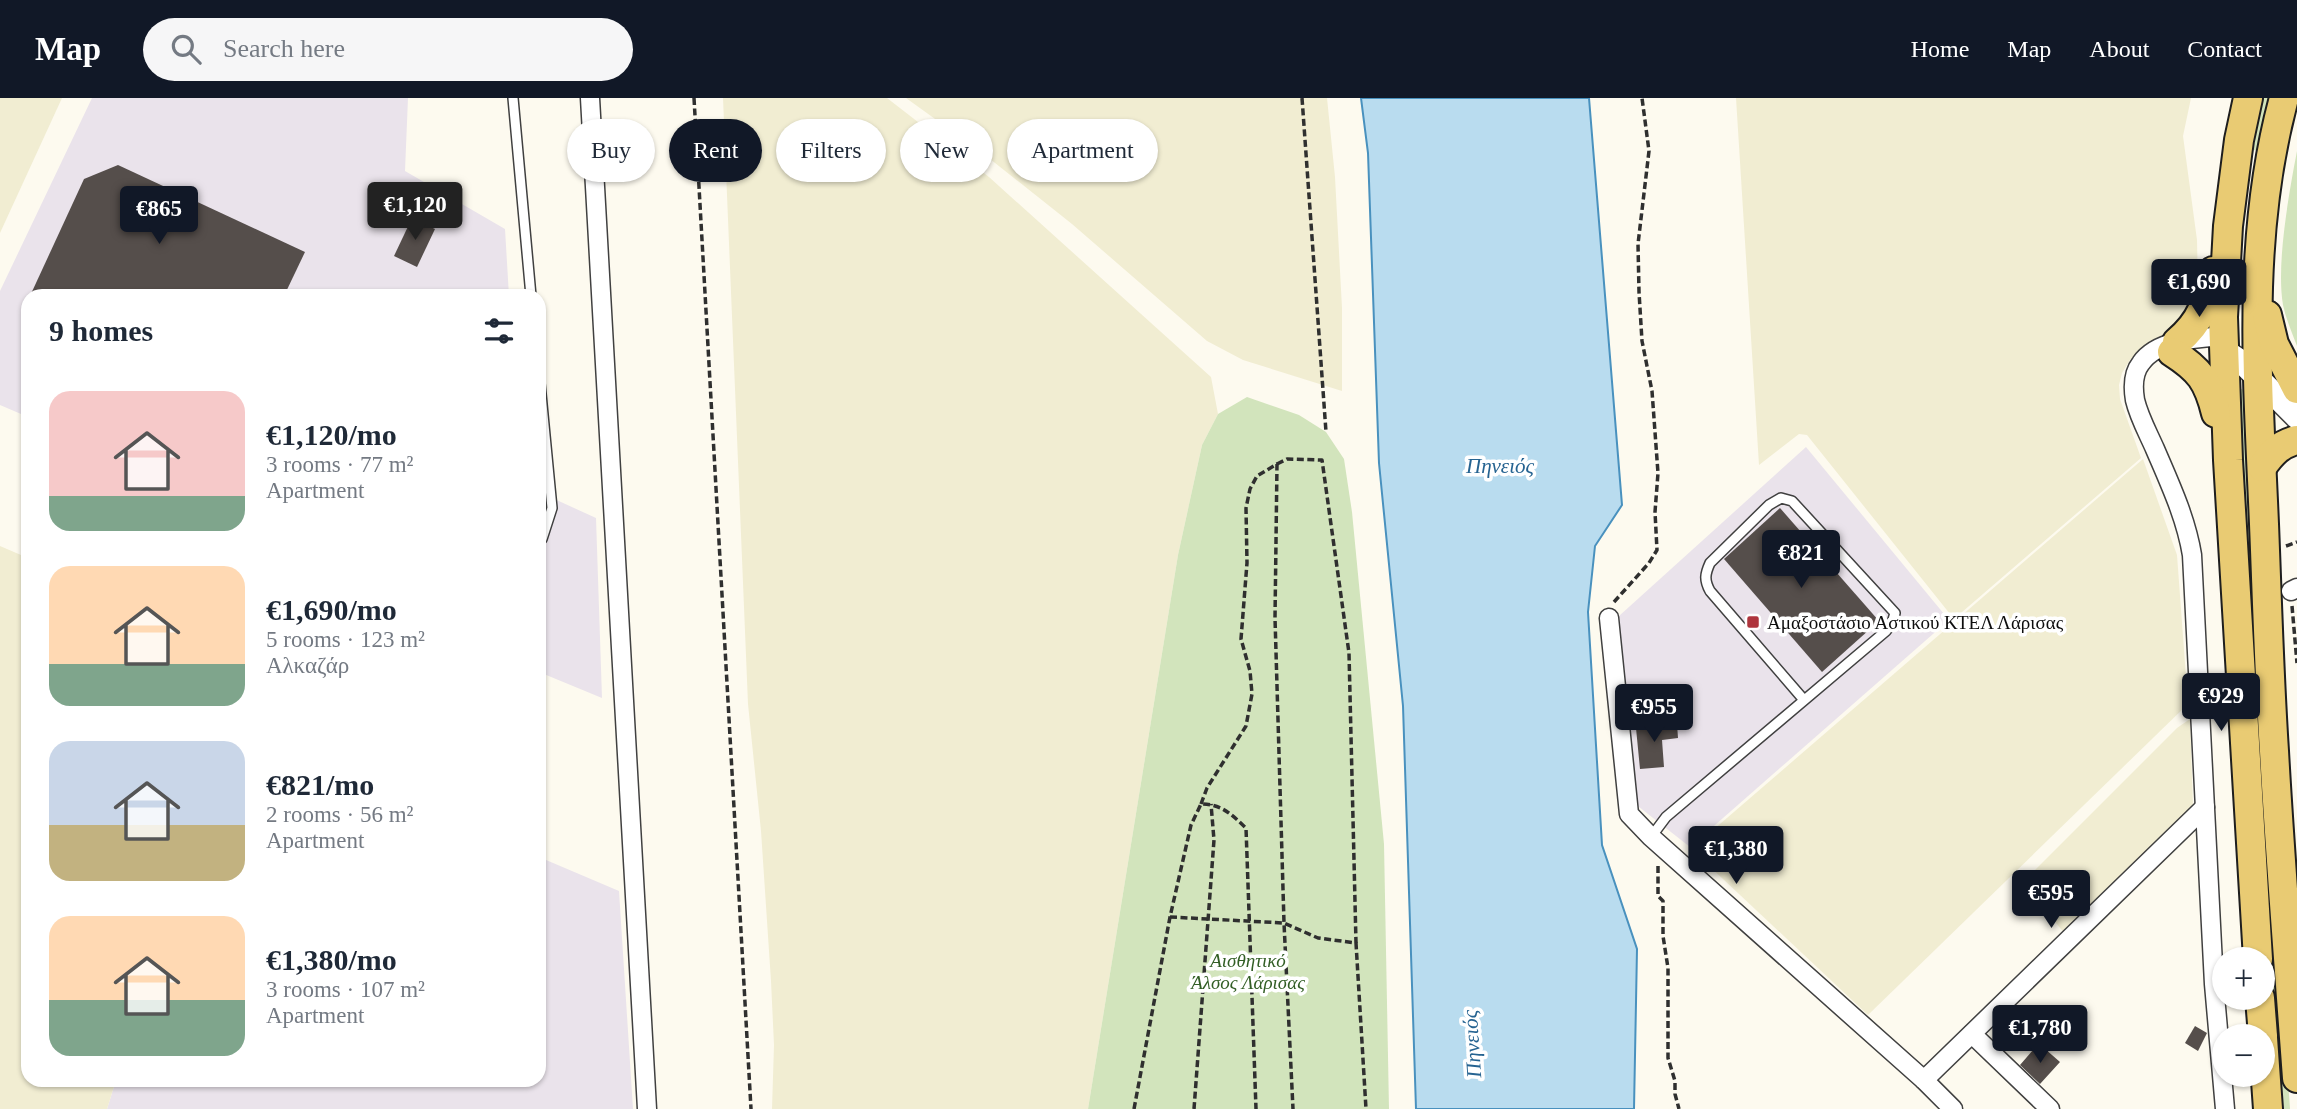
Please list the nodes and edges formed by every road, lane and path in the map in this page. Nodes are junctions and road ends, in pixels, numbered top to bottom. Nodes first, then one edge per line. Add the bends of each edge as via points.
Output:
1 (513, 98) edge
2 (590, 98) edge
3 (694, 98) edge
4 (1302, 98) edge
5 (1642, 98) edge
6 (2248, 98) edge
7 (2284, 98) edge
8 (2228, 226) junction
9 (2259, 267) junction
10 (530, 289) edge
11 (2225, 344) junction
12 (2166, 350) junction
13 (2258, 368) junction
14 (2297, 391) edge
15 (2297, 417) edge
16 (1326, 432) dead end
17 (2297, 440) edge
18 (546, 446) edge
19 (2228, 460) junction
20 (1277, 464) junction
21 (2262, 467) junction
22 (546, 527) edge
23 (2294, 589) edge
24 (1609, 618) joint
25 (2297, 663) edge
26 (1804, 700) junction
27 (1201, 804) junction
28 (1211, 804) junction
29 (2205, 807) junction
30 (1651, 836) junction
31 (1658, 866) dead end
32 (1170, 917) junction
33 (1209, 920) junction
34 (1249, 922) junction
35 (1284, 923) junction
36 (1356, 943) junction
37 (2257, 947) edge
38 (1972, 1034) junction
39 (2297, 1078) edge
40 (1924, 1080) junction
41 (2266, 1087) edge
42 (647, 1109) edge
43 (751, 1109) edge
44 (1134, 1109) edge
45 (1194, 1109) edge
46 (1256, 1109) edge
47 (1293, 1109) edge
48 (1366, 1109) edge
49 (1679, 1109) edge
50 (1953, 1109) edge
51 (2050, 1109) edge
52 (2225, 1109) edge
53 (2268, 1109) edge

1 - 10 lane
2 - 42 street
3 - 43 path
4 - 16 path
5 - 24 path via 1649,151 1637,244 1642,341 1652,391 1658,473 1657,550 1614,602
6 - 8 main road
7 - 9 main road via 2267,173
8 - 11 main road
8 - 12 main road via 2201,315 2190,331
9 - 13 main road
9 - 14 main road via 2271,333
11 - 12 street
11 - 13 street via 2243,363
11 - 19 main road
12 - 19 main road via 2205,379
12 - 29 street via 2140,364 2135,398 2183,516 2192,555
13 - 14 street
13 - 15 street
13 - 21 main road
17 - 21 main road via 2276,449
18 - 22 lane via 552,508
19 - 37 main road
20 - 27 path via 1257,476 1245,508 1247,563 1241,639 1252,694 1246,726
20 - 35 path via 1275,618
20 - 36 path via 1287,459 1322,460 1349,653
21 - 39 main road via 2274,750
23 - 25 path
24 - 30 street via 1627,809
26 - 26 lane via 1885,631 1895,613 1792,502 1781,498 1710,563 1705,583
26 - 30 lane via 1666,817
27 - 28 path
27 - 32 path via 1191,825
28 - 33 path via 1214,840
28 - 34 path via 1224,808 1246,828
29 - 38 street
29 - 52 street
30 - 40 street
31 - 49 path via 1668,968 1668,1058
32 - 33 path
32 - 44 path
33 - 34 path
33 - 45 path
34 - 35 path
34 - 46 path
35 - 36 path via 1318,938
35 - 47 path
36 - 48 path
38 - 40 street
38 - 51 street
40 - 50 street
41 - 53 main road

